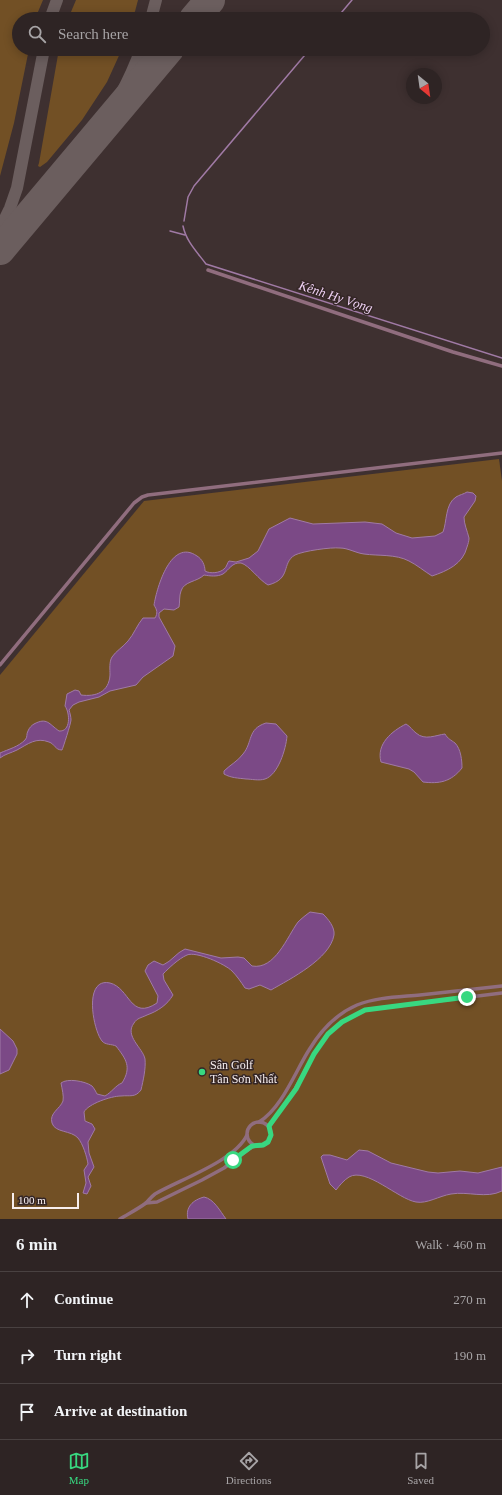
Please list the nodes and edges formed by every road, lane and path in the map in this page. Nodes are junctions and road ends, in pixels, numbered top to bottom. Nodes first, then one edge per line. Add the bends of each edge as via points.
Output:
1 (208, 270) dead end
2 (502, 366) edge
3 (502, 453) edge
4 (0, 665) edge
5 (502, 986) edge
6 (466, 990) junction
7 (502, 992) edge
8 (394, 997) junction
9 (467, 997) junction
10 (395, 1005) junction
11 (350, 1009) junction
12 (354, 1015) junction
13 (299, 1067) junction
14 (306, 1070) junction
15 (259, 1122) junction
16 (269, 1126) junction
17 (247, 1135) junction
18 (256, 1145) junction
19 (190, 1178) junction
20 (194, 1184) junction
21 (146, 1203) junction
22 (120, 1219) edge

1 - 2 street
3 - 4 street via 142,497 134,503
5 - 6 street
6 - 8 street
6 - 9 street
7 - 9 street
8 - 10 street
8 - 11 street via 367,1002
9 - 10 street
10 - 12 street via 365,1010
11 - 12 street
11 - 13 street via 325,1027
12 - 14 street via 328,1034
13 - 14 street
13 - 15 street via 273,1110
14 - 16 street via 296,1089
15 - 16 street
15 - 17 street via 251,1126
16 - 18 street via 270,1140 263,1145
17 - 18 street via 250,1142
17 - 19 street via 237,1148
18 - 20 street via 224,1168
19 - 20 street
19 - 21 street via 153,1196
20 - 21 street via 157,1202
21 - 22 street

